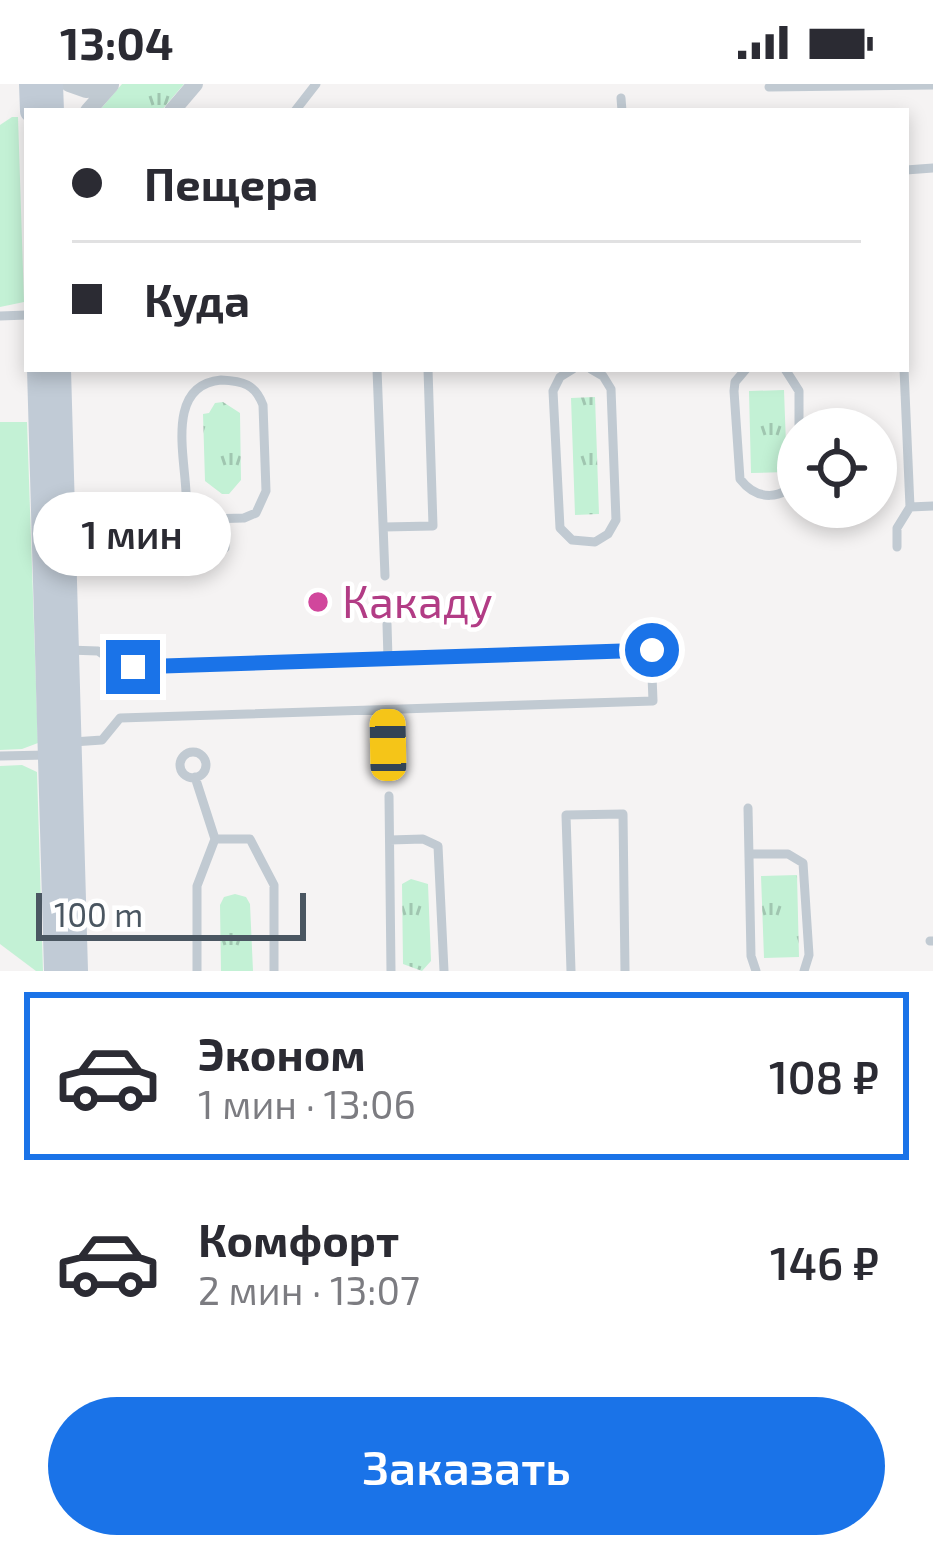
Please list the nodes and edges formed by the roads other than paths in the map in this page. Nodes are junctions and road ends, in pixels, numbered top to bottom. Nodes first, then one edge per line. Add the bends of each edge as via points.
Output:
1 (69, 84) edge
2 (194, 84) edge
3 (933, 85) edge
4 (110, 86) edge
5 (769, 87) edge
6 (621, 98) dead end
7 (174, 108) edge
8 (622, 108) edge
9 (39, 372) edge
10 (59, 372) edge
11 (377, 372) edge
12 (428, 372) edge
13 (567, 372) edge
14 (596, 372) edge
15 (744, 372) edge
16 (787, 372) edge
17 (904, 372) edge
18 (221, 375) edge
19 (799, 408) edge
20 (777, 494) edge
21 (933, 506) edge
22 (910, 507) junction
23 (224, 519) junction
24 (384, 527) junction
25 (897, 547) dead end
26 (225, 548) dead end
27 (385, 576) dead end
28 (387, 625) dead end
29 (57, 650) junction
30 (388, 659) junction
31 (388, 710) junction
32 (388, 745) dead end
33 (60, 748) junction
34 (0, 756) edge
35 (195, 777) dead end
36 (389, 796) dead end
37 (748, 808) dead end
38 (215, 839) junction
39 (390, 840) junction
40 (748, 854) junction
41 (56, 971) edge
42 (76, 971) edge
43 (196, 971) edge
44 (274, 971) edge
45 (392, 971) edge
46 (444, 971) edge
47 (571, 971) edge
48 (625, 971) edge
49 (756, 971) edge
50 (805, 971) edge

1 - 4 street
2 - 7 street
3 - 5 lane
6 - 8 lane
9 - 29 street
10 - 29 street
11 - 24 lane
12 - 24 lane via 433,526
13 - 14 lane via 553,391 557,521 587,544 616,520 611,389
15 - 20 lane via 734,391 740,479 753,493
16 - 19 lane
17 - 22 lane
18 - 23 lane via 187,397 185,472 196,513
18 - 23 lane via 259,394 266,491 256,513
21 - 22 lane
22 - 25 lane
23 - 26 lane
24 - 27 lane
28 - 30 lane
29 - 30 lane via 98,650 124,668
29 - 33 street
30 - 31 lane via 652,650 653,701
31 - 32 lane
31 - 33 lane via 119,718 102,740
33 - 34 lane
33 - 41 street
33 - 42 street
35 - 38 lane
36 - 39 lane
37 - 40 lane
38 - 43 lane via 197,886
38 - 44 lane via 250,838 274,885
39 - 45 lane
39 - 46 lane via 438,846
40 - 49 lane
40 - 50 lane via 788,854 803,863
47 - 48 lane via 566,815 623,814

